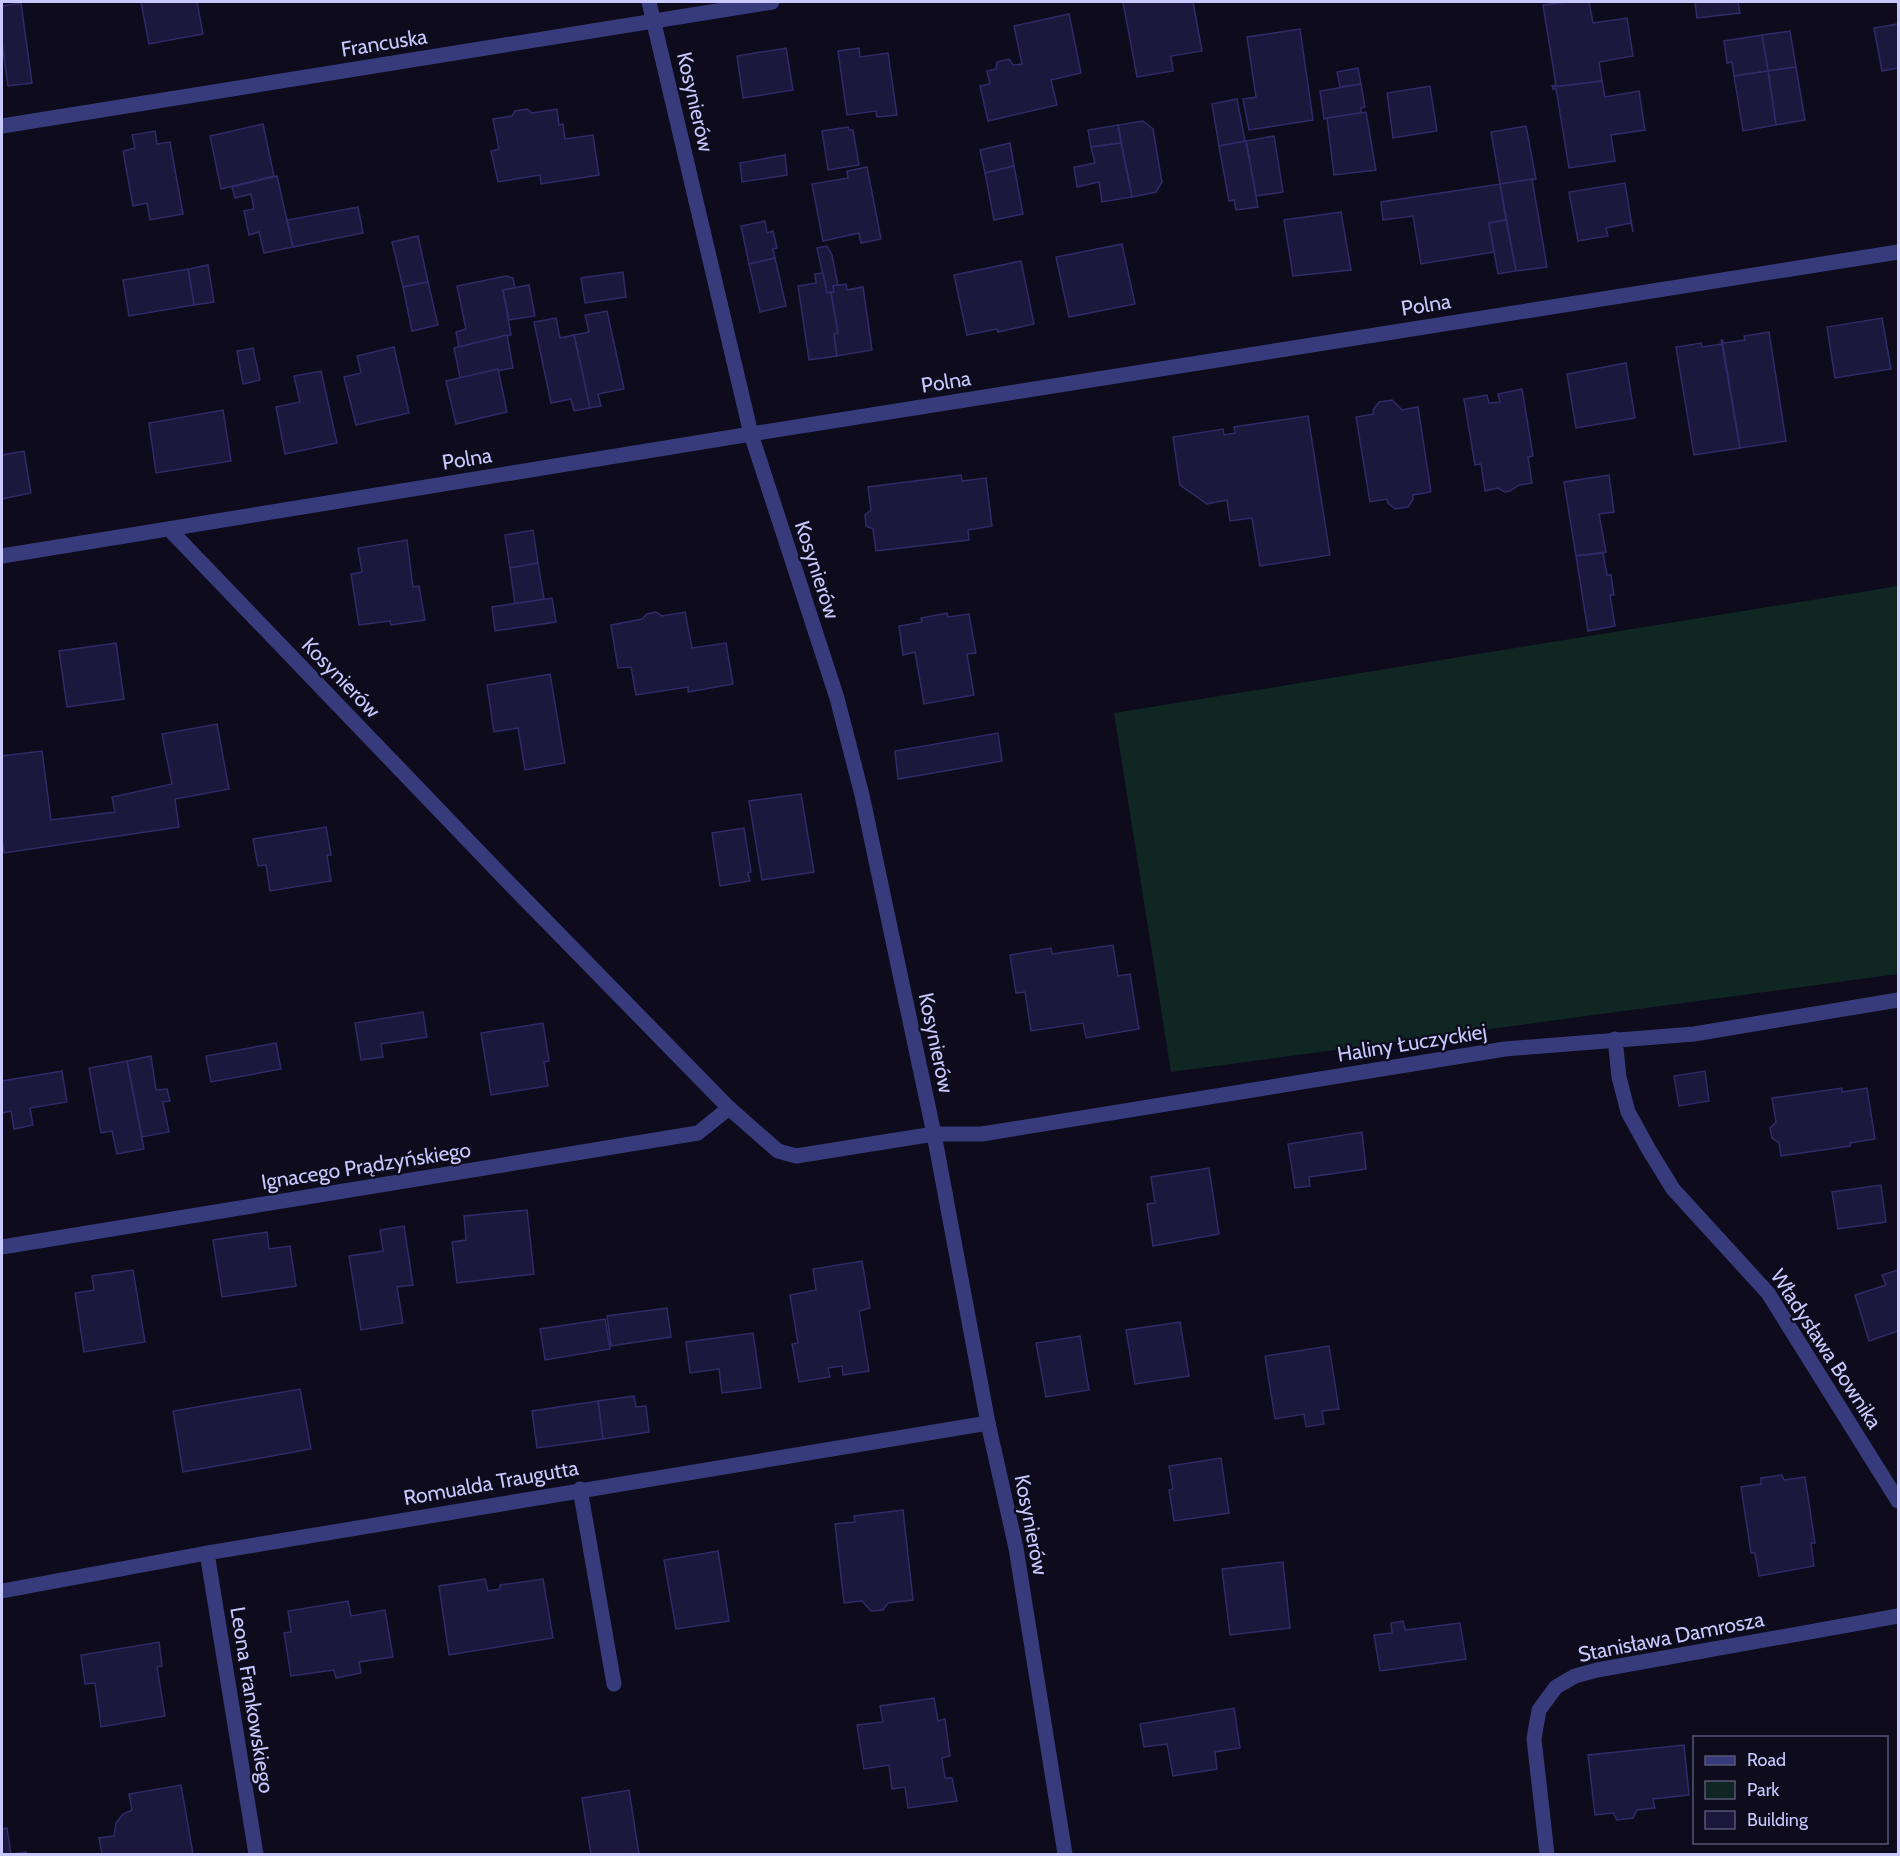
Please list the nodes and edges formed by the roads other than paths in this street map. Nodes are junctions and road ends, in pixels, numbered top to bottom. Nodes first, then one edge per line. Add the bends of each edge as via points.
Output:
1 (649, 2) edge
2 (772, 2) edge
3 (654, 21) junction
4 (2, 126) edge
5 (1899, 252) edge
6 (751, 434) junction
7 (169, 529) junction
8 (2, 556) edge
9 (1899, 999) edge
10 (1615, 1039) junction
11 (729, 1108) junction
12 (934, 1134) junction
13 (2, 1247) edge
14 (988, 1423) junction
15 (580, 1489) junction
16 (1899, 1501) edge
17 (207, 1552) junction
18 (2, 1591) edge
19 (1899, 1616) edge
20 (614, 1684) dead end
21 (256, 1854) edge
22 (1065, 1854) edge
23 (1547, 1854) edge

1 - 3 street, Kosynierów
2 - 3 street, Francuska
3 - 4 street, Francuska
3 - 6 street, Kosynierów
5 - 6 street, Polna
6 - 7 street, Polna
6 - 12 street, Kosynierów via 837,698 862,795
7 - 8 street, Polna
7 - 11 street, Kosynierów
9 - 10 street, Haliny Łuczyckiej via 1694,1034
10 - 12 street, Haliny Łuczyckiej via 1505,1049 982,1134
10 - 16 street, Władysława Bownika via 1628,1112 1648,1150 1673,1189 1768,1293
11 - 12 street, Kosynierów via 778,1151 796,1156
11 - 13 street, Ignacego Prądzyńskiego via 698,1133
12 - 14 street, Kosynierów
14 - 15 street, Romualda Traugutta
14 - 22 street, Kosynierów via 1016,1548
15 - 17 street, Romualda Traugutta
15 - 20 street
17 - 18 street, Romualda Traugutta
17 - 21 street, Leona Frankowskiego
19 - 23 street, Stanisława Damrosza via 1597,1670 1556,1687 1539,1710 1534,1739

